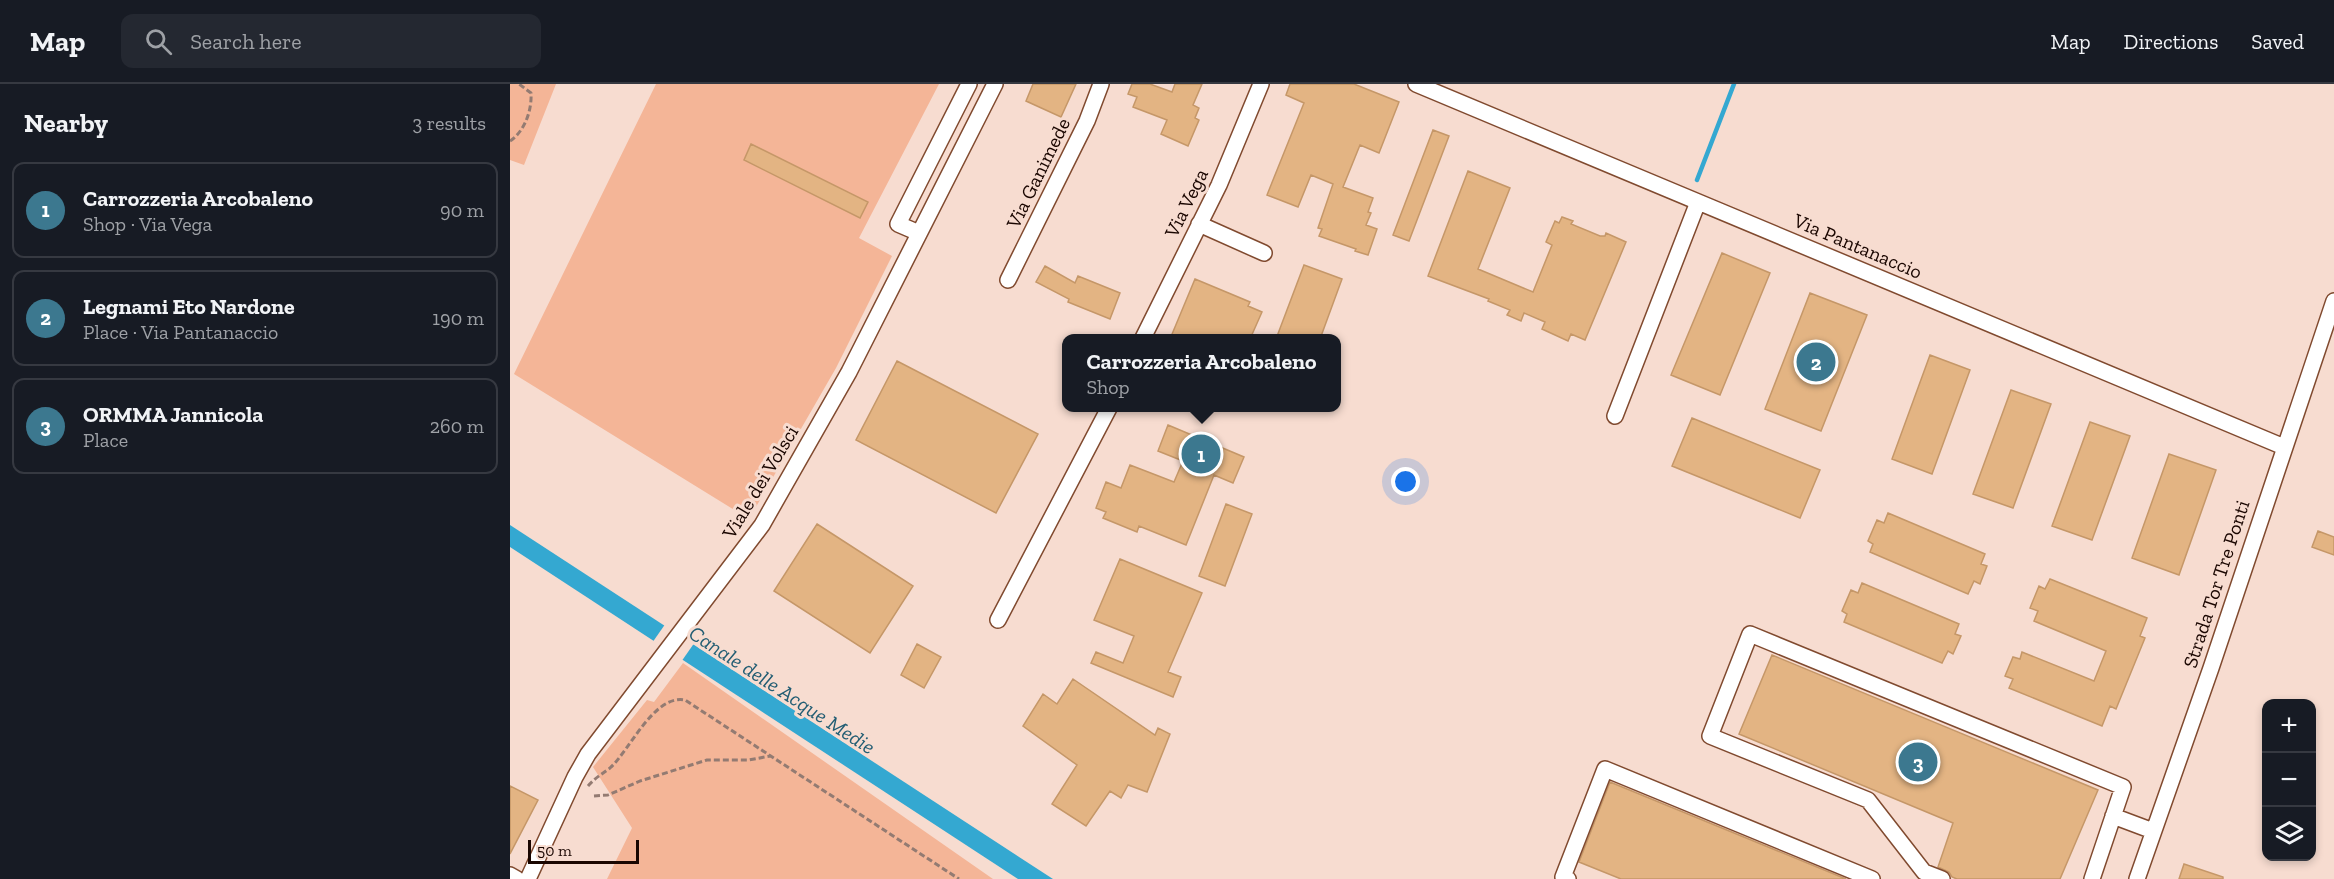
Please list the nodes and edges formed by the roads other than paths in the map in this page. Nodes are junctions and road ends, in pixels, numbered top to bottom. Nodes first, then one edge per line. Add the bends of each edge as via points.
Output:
1 (969, 84) edge
2 (995, 84) edge
3 (1101, 84) edge
4 (1261, 84) edge
5 (1416, 84) edge
6 (1698, 202) junction
7 (1199, 224) junction
8 (919, 233) junction
9 (1264, 253) dead end
10 (1008, 279) dead end
11 (2334, 301) edge
12 (1145, 334) edge
13 (1107, 412) edge
14 (1614, 416) dead end
15 (2284, 447) junction
16 (999, 620) dead end
17 (2113, 816) junction
18 (2153, 831) junction
19 (510, 875) edge
20 (517, 879) edge
21 (528, 879) edge
22 (1568, 879) edge
23 (1872, 879) edge
24 (1942, 879) edge
25 (2092, 879) edge
26 (2137, 879) edge

1 - 8 street via 898,224
2 - 8 street, Viale dei Volsci
3 - 10 street, Via Ganimede via 1087,121
4 - 7 street, Via Vega
5 - 6 street, Via Pantanaccio
6 - 14 street
6 - 15 street, Via Pantanaccio
7 - 9 street
7 - 12 street, Via Vega
8 - 21 street, Viale dei Volsci via 849,372 775,503 745,550 579,768
11 - 15 street, Strada Tor Tre Ponti
13 - 16 street
15 - 18 street, Strada Tor Tre Ponti
17 - 18 street
17 - 24 street via 2123,787 1750,634 1710,736 1868,800 1924,872
17 - 25 street
18 - 26 street, Strada Tor Tre Ponti
19 - 20 street
22 - 23 street via 1563,877 1605,769

